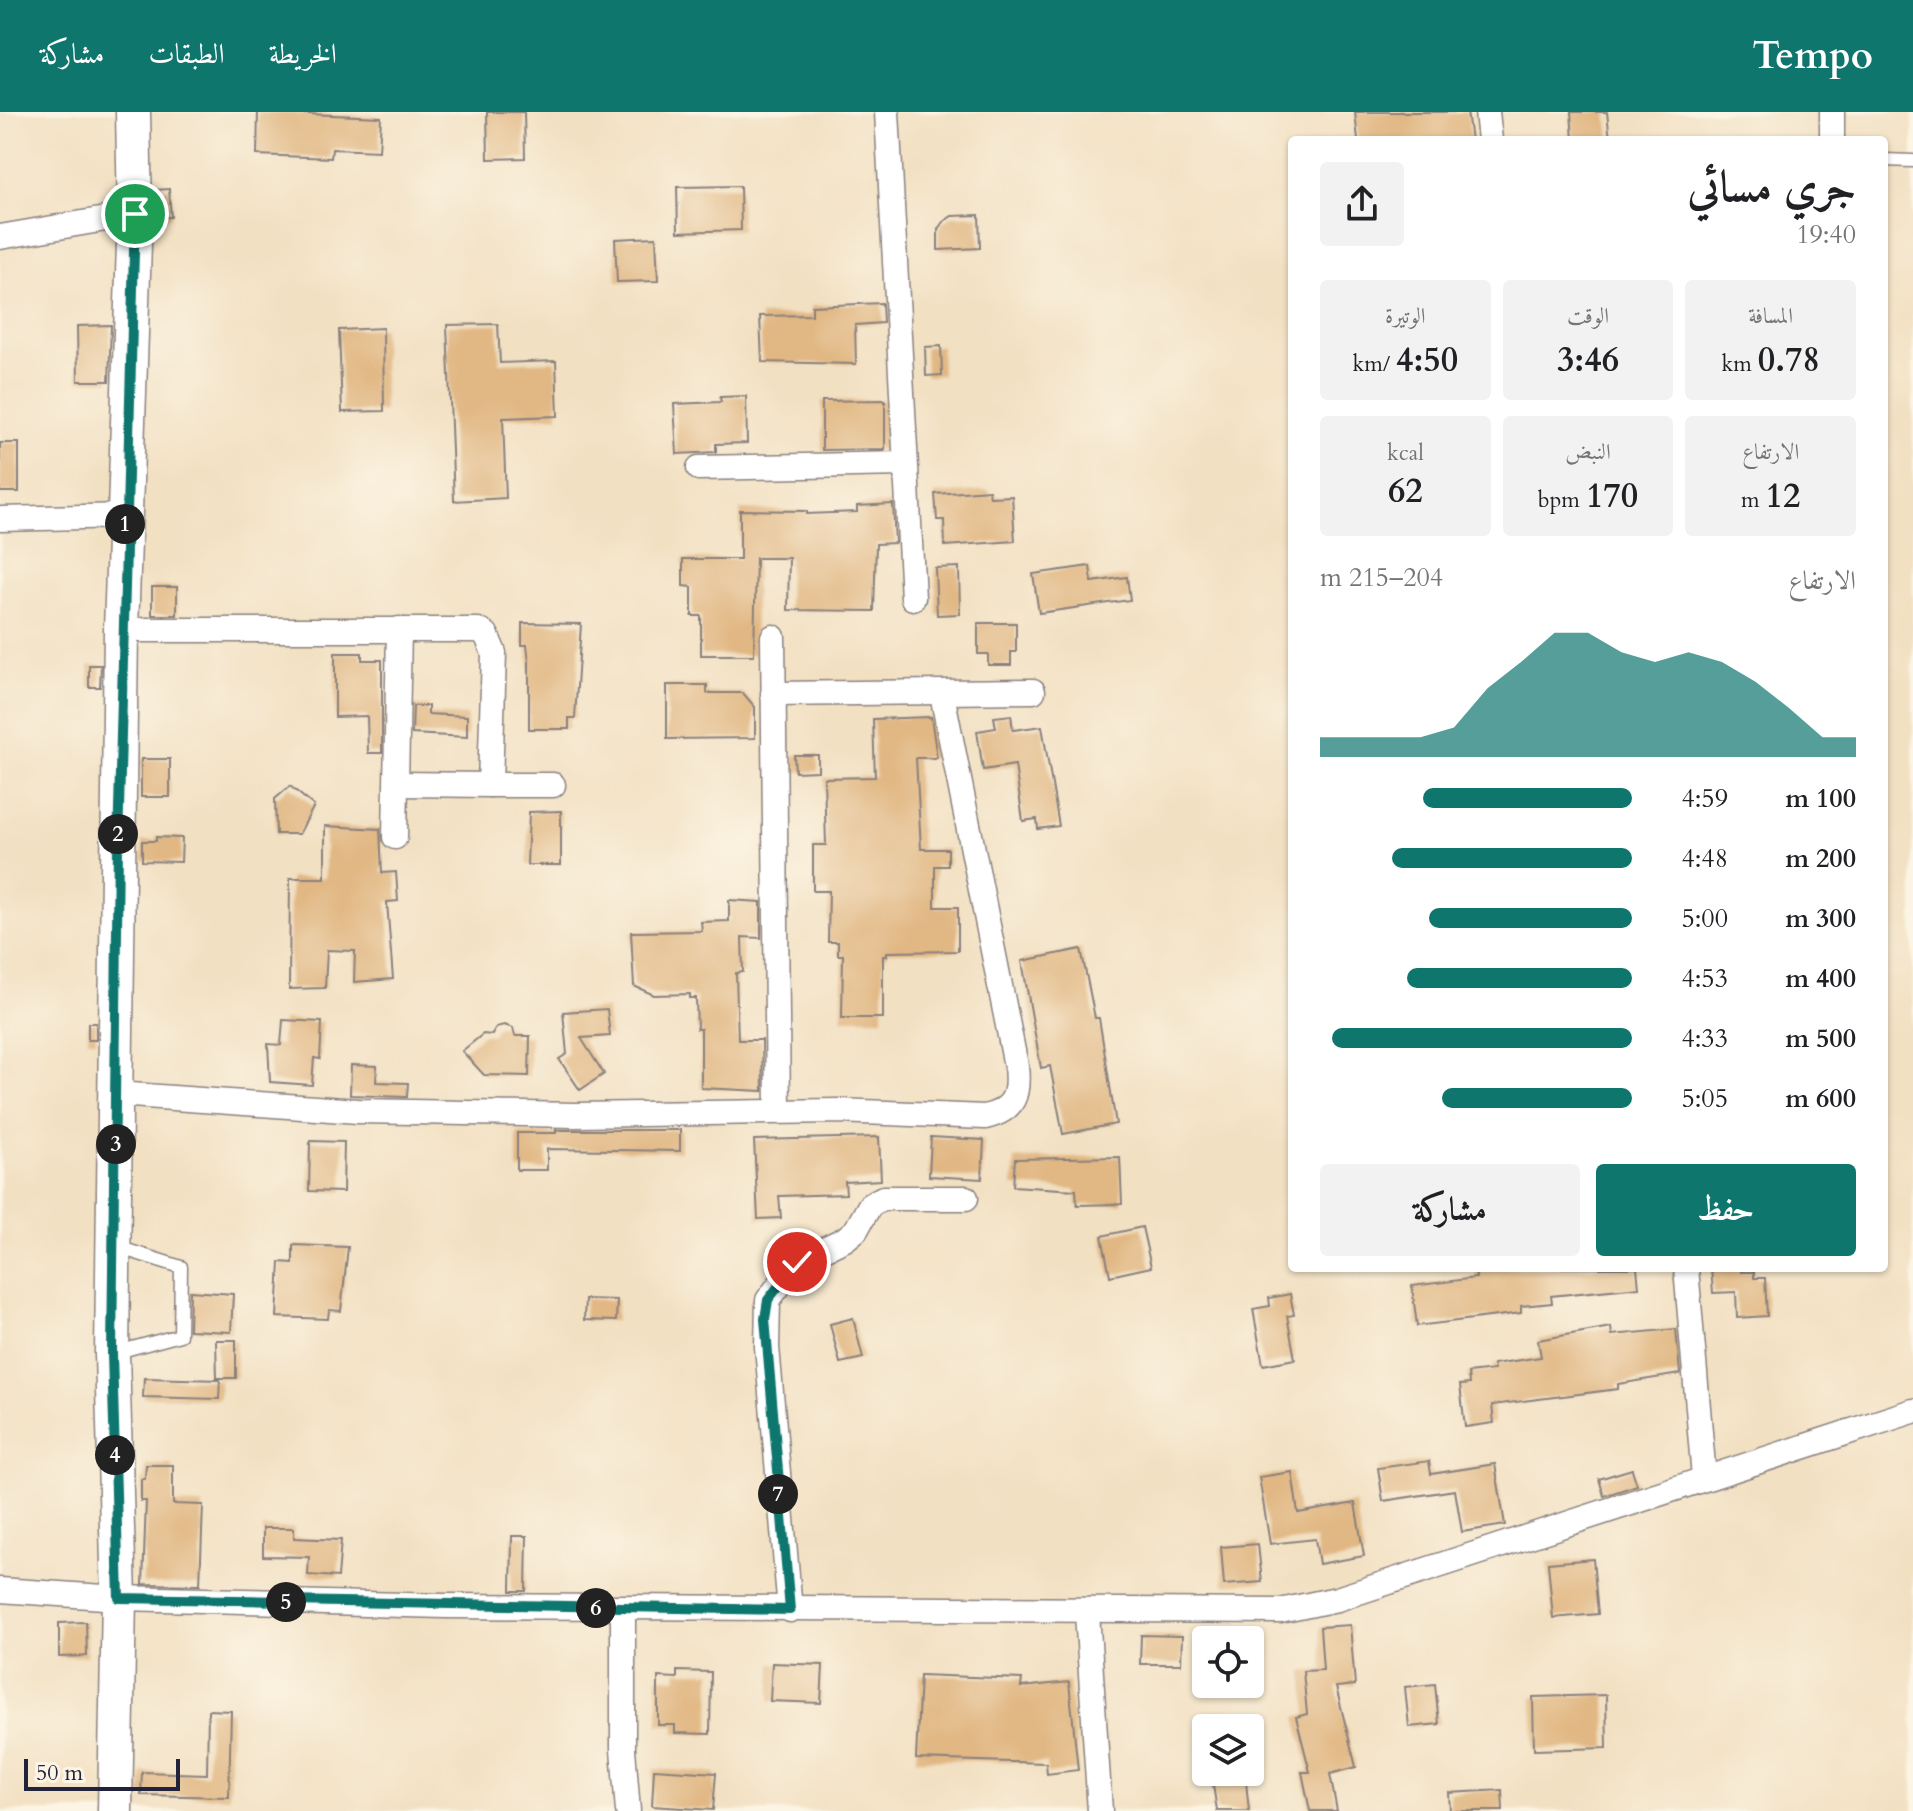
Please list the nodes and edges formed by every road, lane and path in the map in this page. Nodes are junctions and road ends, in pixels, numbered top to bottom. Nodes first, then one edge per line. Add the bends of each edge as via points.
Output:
1 (133, 112) edge
2 (887, 112) edge
3 (1487, 112) edge
4 (1832, 112) edge
5 (1490, 136) edge
6 (1832, 136) edge
7 (1888, 160) edge
8 (1913, 161) edge
9 (135, 214) junction
10 (0, 237) edge
11 (905, 464) junction
12 (699, 468) dead end
13 (125, 516) junction
14 (0, 519) edge
15 (913, 598) dead end
16 (399, 629) junction
17 (121, 630) junction
18 (773, 637) dead end
19 (1033, 691) dead end
20 (773, 694) junction
21 (942, 694) junction
22 (398, 784) junction
23 (490, 785) junction
24 (553, 785) dead end
25 (395, 837) dead end
26 (117, 1094) junction
27 (778, 1111) junction
28 (966, 1198) dead end
29 (114, 1246) junction
30 (1686, 1272) edge
31 (112, 1354) junction
32 (1913, 1411) edge
33 (1704, 1478) junction
34 (0, 1590) edge
35 (119, 1598) junction
36 (623, 1608) junction
37 (790, 1610) junction
38 (1087, 1613) junction
39 (115, 1811) edge
40 (628, 1811) edge
41 (1100, 1811) edge

1 - 9 main road
2 - 11 street
3 - 5 street
4 - 6 street
7 - 8 lane
9 - 10 street
9 - 13 main road
11 - 12 street
11 - 15 street
13 - 14 street
13 - 17 main road
16 - 17 street
16 - 22 street
16 - 23 street via 478,630 492,643
17 - 26 main road
18 - 20 street
19 - 21 street
20 - 21 street
20 - 27 street
21 - 27 street via 1016,1066 1017,1095 1001,1113 985,1117
22 - 23 street
22 - 25 street
23 - 24 street
26 - 27 street via 358,1111
26 - 29 main road
28 - 37 street via 883,1198 870,1205 845,1239 797,1262 768,1300 768,1362
29 - 31 main road
29 - 31 lane via 181,1267 180,1335
30 - 33 street
31 - 35 main road
32 - 33 street
33 - 38 street via 1305,1608
34 - 35 street
35 - 36 street
35 - 39 main road
36 - 37 street
36 - 40 street
37 - 38 street
38 - 41 street

